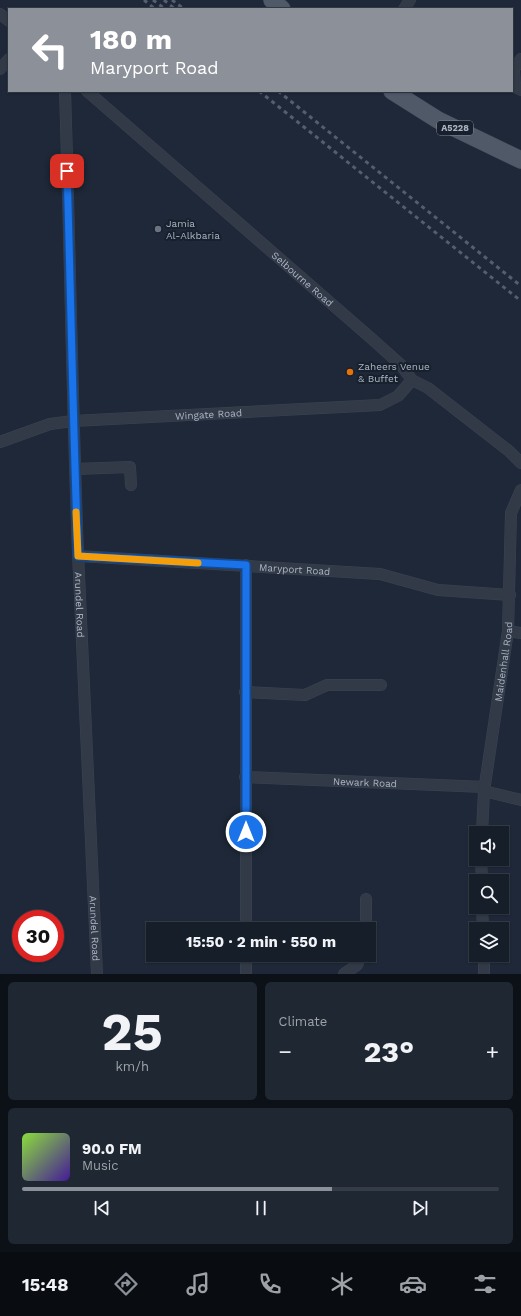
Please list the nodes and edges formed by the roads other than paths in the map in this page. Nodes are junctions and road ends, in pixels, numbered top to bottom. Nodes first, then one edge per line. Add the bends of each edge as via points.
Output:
1 (272, 0) edge
2 (281, 8) edge
3 (0, 14) edge
4 (8, 20) edge
5 (521, 59) edge
6 (8, 60) edge
7 (0, 69) edge
8 (521, 90) edge
9 (65, 92) edge
10 (88, 92) edge
11 (394, 92) edge
12 (521, 160) edge
13 (412, 380) junction
14 (73, 421) junction
15 (0, 442) edge
16 (521, 463) edge
17 (75, 469) junction
18 (131, 485) dead end
19 (521, 490) edge
20 (78, 556) junction
21 (246, 565) junction
22 (510, 595) junction
23 (508, 631) junction
24 (521, 633) edge
25 (381, 685) dead end
26 (245, 692) junction
27 (245, 777) junction
28 (484, 789) junction
29 (521, 800) edge
30 (482, 826) edge
31 (366, 899) dead end
32 (246, 922) edge
33 (366, 922) edge
34 (246, 962) edge
35 (358, 962) edge
36 (484, 962) edge
37 (96, 974) edge
38 (246, 974) edge
39 (344, 974) edge
40 (484, 974) edge

1 - 2 main road
3 - 4 street
5 - 8 street via 514,69 515,86
6 - 7 street
9 - 14 street, Arundel Road
10 - 13 street, Selbourne Road via 378,344 401,365
11 - 12 main road, A5228 via 438,120
13 - 14 street, Wingate Road via 398,396 380,405
13 - 16 street, Selbourne Road via 428,388
14 - 15 street, Wingate Road via 50,424
14 - 17 street, Arundel Road
17 - 18 street via 130,467
17 - 20 street, Arundel Road
19 - 22 street, Maidenhall Road via 511,513
20 - 21 street, Maryport Road
20 - 37 street, Arundel Road
21 - 22 street, Maryport Road via 380,574 438,590
21 - 26 street
22 - 23 street, Maidenhall Road
23 - 24 street
23 - 28 street, Maidenhall Road
25 - 26 street via 327,685 305,695
26 - 27 street
27 - 28 street, Newark Road
27 - 32 street
28 - 29 street, Newark Road
28 - 30 street, Maidenhall Road
31 - 33 street
34 - 38 street
35 - 39 street
36 - 40 street

